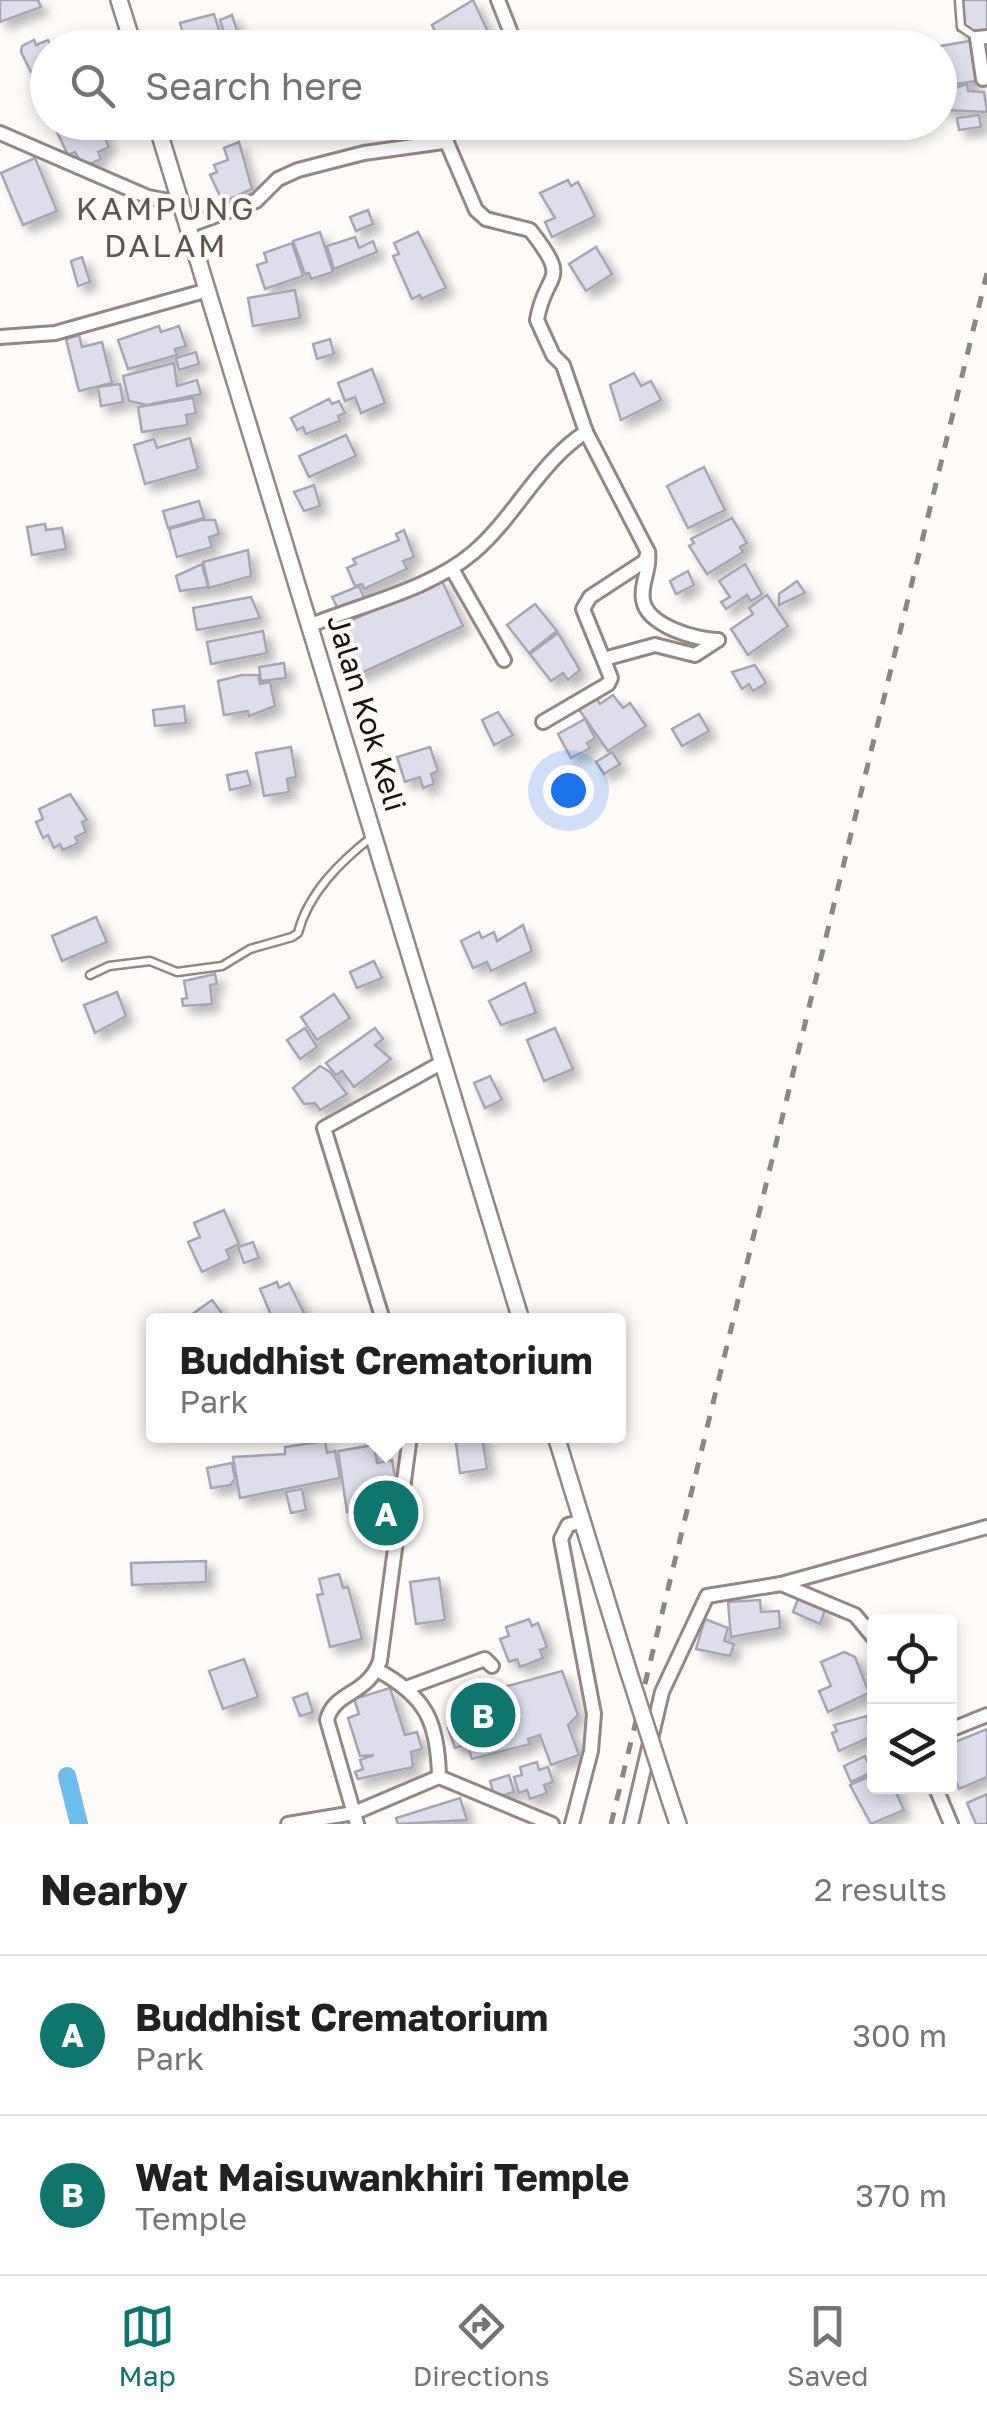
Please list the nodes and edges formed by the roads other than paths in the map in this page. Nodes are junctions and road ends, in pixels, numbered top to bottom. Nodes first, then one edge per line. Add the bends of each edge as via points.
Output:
1 (120, 0) edge
2 (498, 0) edge
3 (959, 0) edge
4 (129, 30) edge
5 (509, 30) edge
6 (982, 37) edge
7 (983, 80) dead end
8 (0, 133) edge
9 (161, 140) edge
10 (443, 142) joint
11 (180, 203) junction
12 (187, 226) junction
13 (208, 290) junction
14 (0, 337) edge
15 (586, 432) junction
16 (648, 552) junction
17 (452, 569) junction
18 (311, 626) junction
19 (604, 659) junction
20 (504, 660) dead end
21 (543, 722) dead end
22 (374, 836) junction
23 (90, 974) dead end
24 (443, 1062) junction
25 (381, 1313) edge
26 (520, 1313) edge
27 (409, 1443) edge
28 (558, 1443) edge
29 (583, 1521) junction
30 (987, 1527) edge
31 (781, 1584) junction
32 (867, 1629) edge
33 (492, 1666) dead end
34 (377, 1670) junction
35 (409, 1687) junction
36 (987, 1715) edge
37 (957, 1727) edge
38 (439, 1777) junction
39 (938, 1794) edge
40 (356, 1819) edge
41 (288, 1824) edge
42 (552, 1824) edge
43 (572, 1824) edge
44 (631, 1824) edge
45 (678, 1824) edge
46 (951, 1824) edge

1 - 4 street
2 - 5 street
3 - 6 lane via 960,28
6 - 7 street
8 - 11 street via 148,197
9 - 11 street, Jalan Kok Keli
10 - 12 street via 298,170 256,200
10 - 15 street via 476,210 486,220 530,230 552,262 554,282 537,320 564,365
11 - 12 street, Jalan Kok Keli
12 - 13 street, Jalan Kok Keli
13 - 14 street via 55,333
13 - 18 street, Jalan Kok Keli
15 - 16 street
15 - 17 street
16 - 19 street via 583,608
16 - 19 street via 648,612 668,626 718,640 695,654 655,645
17 - 18 street
17 - 20 street
18 - 22 street, Jalan Kok Keli
19 - 21 street via 608,684
22 - 23 lane via 346,858 292,937 222,966 177,972 150,961
22 - 24 street, Jalan Kok Keli
24 - 25 street via 324,1128
24 - 26 street, Jalan Kok Keli
27 - 34 street
28 - 29 street
29 - 43 street via 568,1525 561,1539 594,1714
29 - 45 street, bridge
30 - 31 street
31 - 32 street via 855,1614
31 - 44 street via 715,1593 702,1602 662,1692
33 - 35 street via 485,1659
34 - 35 street
34 - 40 street via 364,1688 334,1704 328,1720
35 - 38 street via 434,1731
36 - 37 street
38 - 40 street
38 - 42 street
39 - 46 street
40 - 41 street

